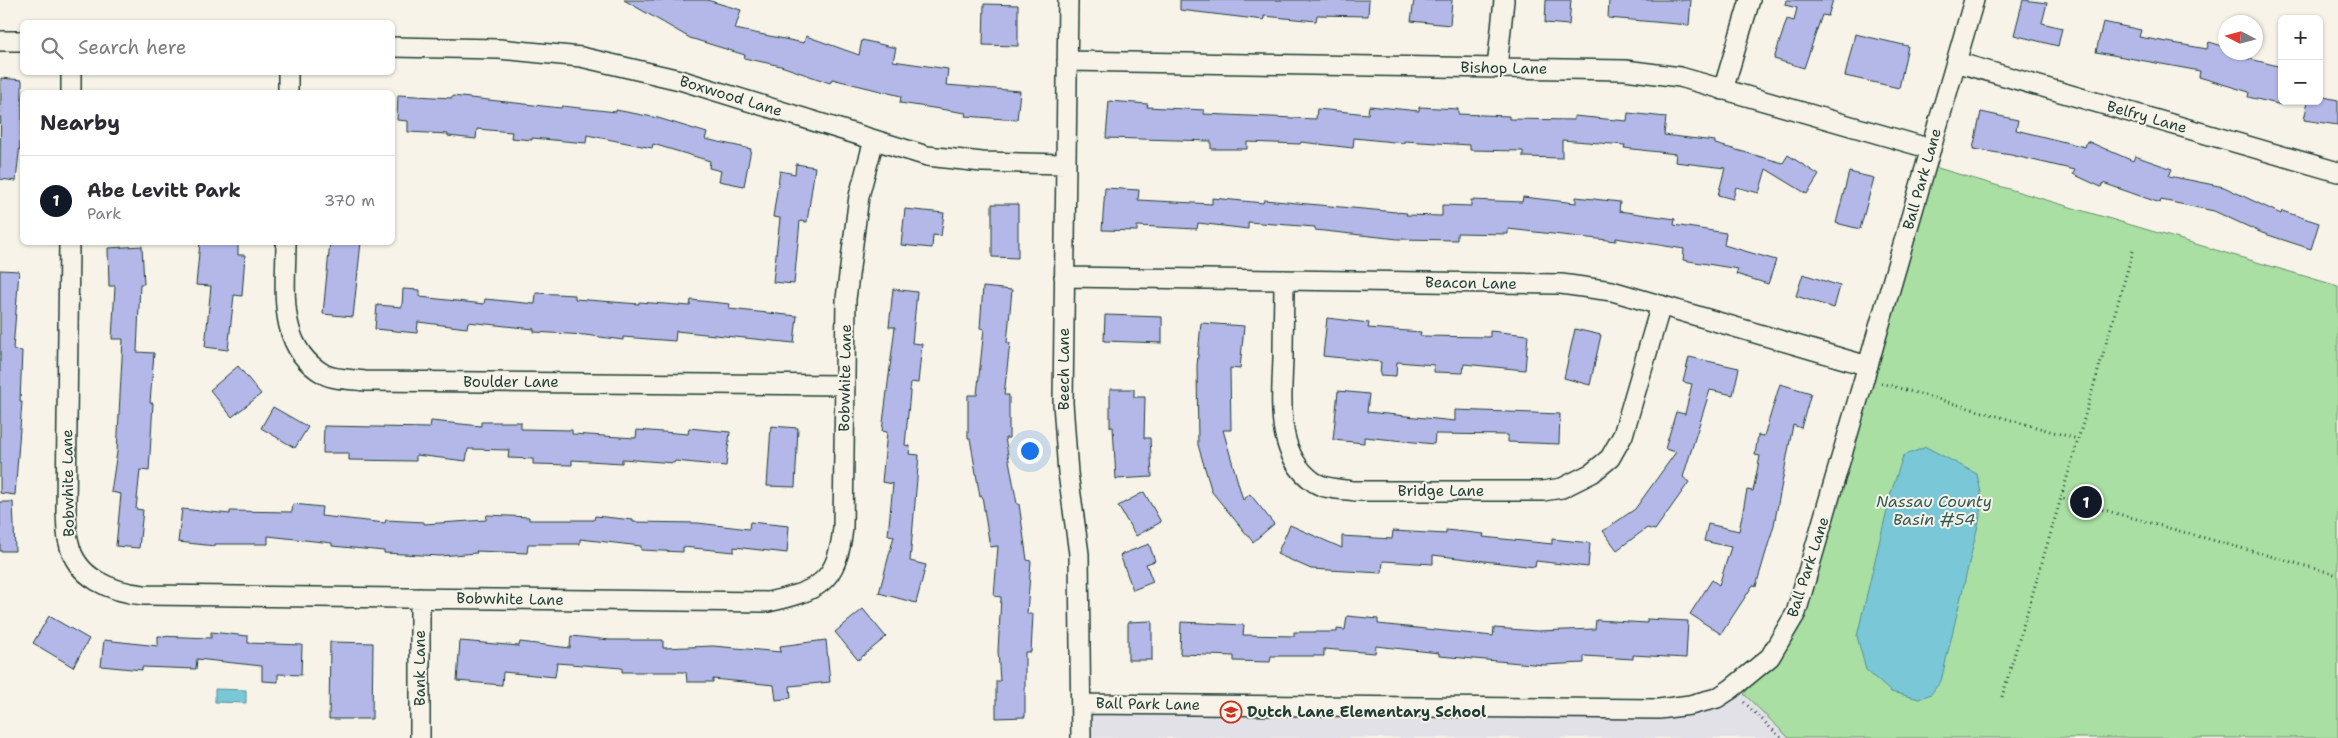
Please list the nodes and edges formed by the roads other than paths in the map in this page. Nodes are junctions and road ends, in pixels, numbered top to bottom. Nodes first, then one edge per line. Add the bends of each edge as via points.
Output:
1 (1068, 0) edge
2 (1504, 0) edge
3 (1750, 0) edge
4 (1974, 0) edge
5 (0, 41) edge
6 (20, 41) edge
7 (395, 47) edge
8 (1067, 61) junction
9 (1956, 62) junction
10 (1497, 68) junction
11 (71, 75) edge
12 (288, 75) edge
13 (71, 90) edge
14 (288, 90) edge
15 (1723, 90) junction
16 (874, 140) junction
17 (1931, 150) junction
18 (1065, 164) junction
19 (2338, 172) edge
20 (69, 245) edge
21 (286, 245) edge
22 (1064, 277) junction
23 (1284, 280) junction
24 (1661, 305) junction
25 (1866, 372) junction
26 (844, 385) junction
27 (420, 598) junction
28 (1082, 704) junction
29 (420, 738) edge
30 (1081, 738) edge

1 - 8 street, Beech Lane
2 - 10 street
3 - 15 street
4 - 9 street, Ball Park Lane
5 - 6 street
7 - 16 street, Boxwood Lane via 499,49 581,57 680,80
8 - 10 street, Bishop Lane
8 - 18 street, Beech Lane
9 - 17 street, Ball Park Lane
9 - 19 street, Belfry Lane
10 - 15 street, Bishop Lane via 1625,70 1680,77
11 - 13 street
12 - 14 street
15 - 17 street, Bishop Lane
16 - 18 street, Boxwood Lane via 927,156 982,162
16 - 26 street, Bobwhite Lane via 859,196 852,244 846,299
17 - 25 street, Ball Park Lane
18 - 22 street, Beech Lane
20 - 27 street, Bobwhite Lane via 66,512 69,544 84,572 126,594 144,596
21 - 26 street, Boulder Lane via 285,316 290,335 301,356 325,375 365,381
22 - 23 street, Beacon Lane
22 - 28 street, Beech Lane via 1063,403 1079,554
23 - 24 street, Beacon Lane via 1561,284 1612,291
23 - 24 street, Bridge Lane via 1282,418 1288,447 1296,464 1314,482 1328,488 1355,491 1543,491 1562,488 1592,473 1610,458 1623,435
24 - 25 street, Beacon Lane
25 - 28 street, Ball Park Lane via 1796,613 1770,657 1718,698 1659,709
26 - 27 street, Bobwhite Lane via 840,549 828,575 802,594 768,602
27 - 29 street, Bank Lane
28 - 30 street, Beech Lane

